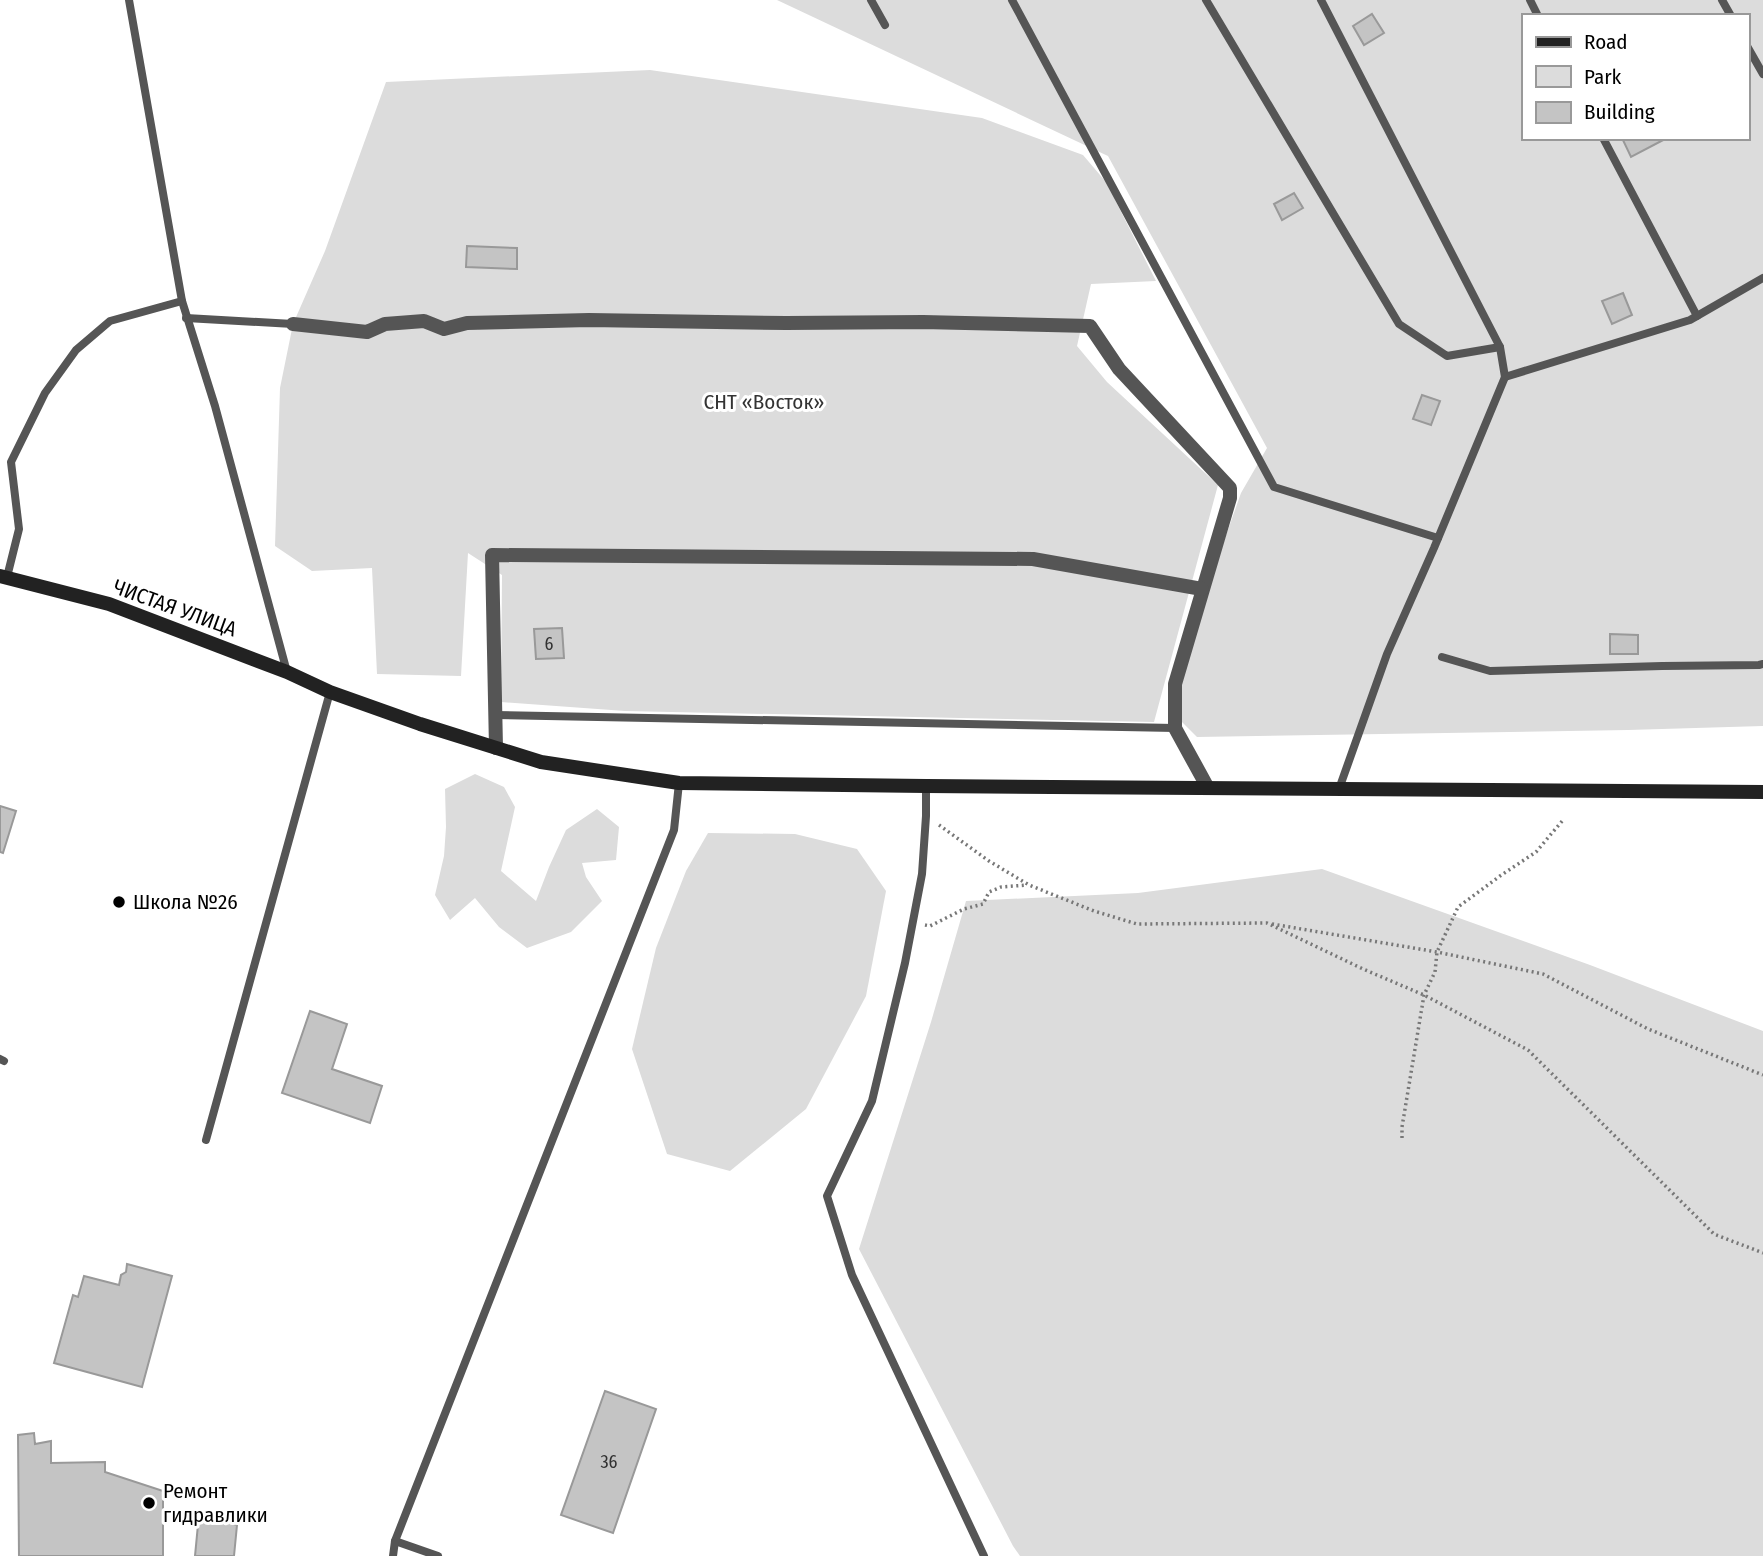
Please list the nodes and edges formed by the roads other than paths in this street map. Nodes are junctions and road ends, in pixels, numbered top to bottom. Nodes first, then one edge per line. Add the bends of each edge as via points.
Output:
1 (129, 0) edge
2 (871, 0) edge
3 (1012, 0) edge
4 (1206, 0) edge
5 (1321, 0) edge
6 (886, 25) dead end
7 (1749, 50) edge
8 (1763, 74) edge
9 (1604, 140) edge
10 (1763, 278) edge
11 (182, 301) junction
12 (1697, 316) junction
13 (186, 318) junction
14 (293, 324) joint
15 (1500, 347) junction
16 (1505, 377) junction
17 (1438, 538) junction
18 (4, 577) edge
19 (1202, 589) junction
20 (1442, 657) dead end
21 (1763, 664) edge
22 (288, 672) junction
23 (330, 692) junction
24 (495, 715) junction
25 (1175, 728) junction
26 (496, 748) junction
27 (679, 783) junction
28 (926, 786) junction
29 (1208, 788) junction
30 (1339, 789) junction
31 (1763, 792) edge
32 (206, 1140) dead end
33 (395, 1541) junction
34 (393, 1556) edge
35 (438, 1556) edge
36 (984, 1556) edge

1 - 11 lane
2 - 6 lane
3 - 17 lane via 1274,487
4 - 15 lane via 1399,324 1447,356
5 - 15 lane
7 - 8 lane
9 - 12 lane
10 - 12 lane
11 - 13 lane
11 - 18 lane via 110,321 76,350 45,393 11,462 19,529
12 - 16 lane
13 - 14 lane
13 - 22 lane via 215,406
14 - 19 street via 367,332 385,324 424,321 444,329 467,323 589,320 1090,326 1119,369 1230,488
15 - 16 lane
16 - 17 lane
17 - 30 lane via 1388,654
18 - 22 main road, ЧИСТАЯ УЛИЦА via 109,604
19 - 24 street via 1033,559 492,555
19 - 25 street via 1175,684
20 - 21 lane via 1490,671
22 - 23 main road, ЧИСТАЯ УЛИЦА
23 - 26 main road, ЧИСТАЯ УЛИЦА
23 - 32 lane
24 - 25 lane
24 - 26 street
25 - 29 street
26 - 27 main road, ЧИСТАЯ УЛИЦА via 541,762
27 - 28 main road, ЧИСТАЯ УЛИЦА
27 - 33 lane via 674,830
28 - 29 main road, ЧИСТАЯ УЛИЦА
28 - 36 lane via 922,874 872,1101 827,1196 852,1275
29 - 30 main road, ЧИСТАЯ УЛИЦА
30 - 31 main road, ЧИСТАЯ УЛИЦА
33 - 34 lane
33 - 35 lane

